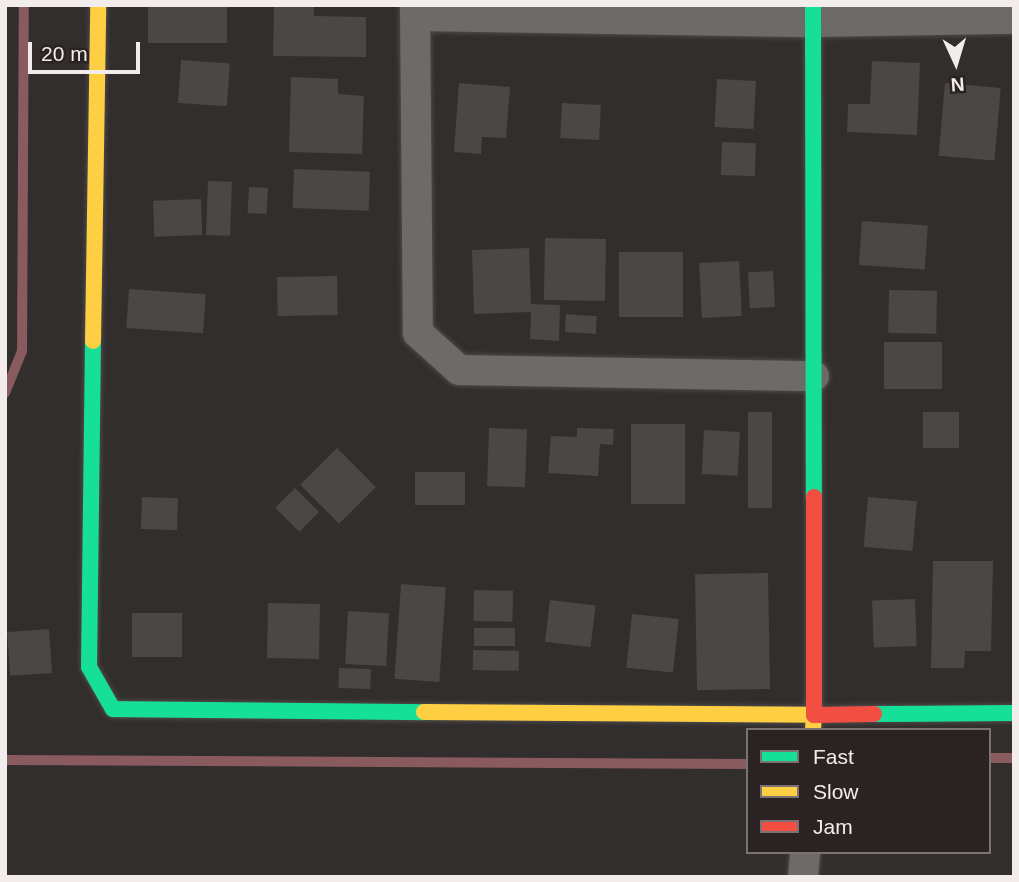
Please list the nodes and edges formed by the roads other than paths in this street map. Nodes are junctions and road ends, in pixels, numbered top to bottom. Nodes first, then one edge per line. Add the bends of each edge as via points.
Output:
1 (99, 5) edge
2 (415, 11) edge
3 (813, 14) edge
4 (1014, 19) edge
5 (814, 376) junction
6 (1014, 713) edge
7 (814, 722) edge
8 (805, 854) edge
9 (803, 877) edge

1 - 7 street via 89,667 113,709
2 - 3 street
2 - 5 street via 418,333 459,370
3 - 4 street
3 - 5 street
5 - 7 street
6 - 7 street
8 - 9 street

